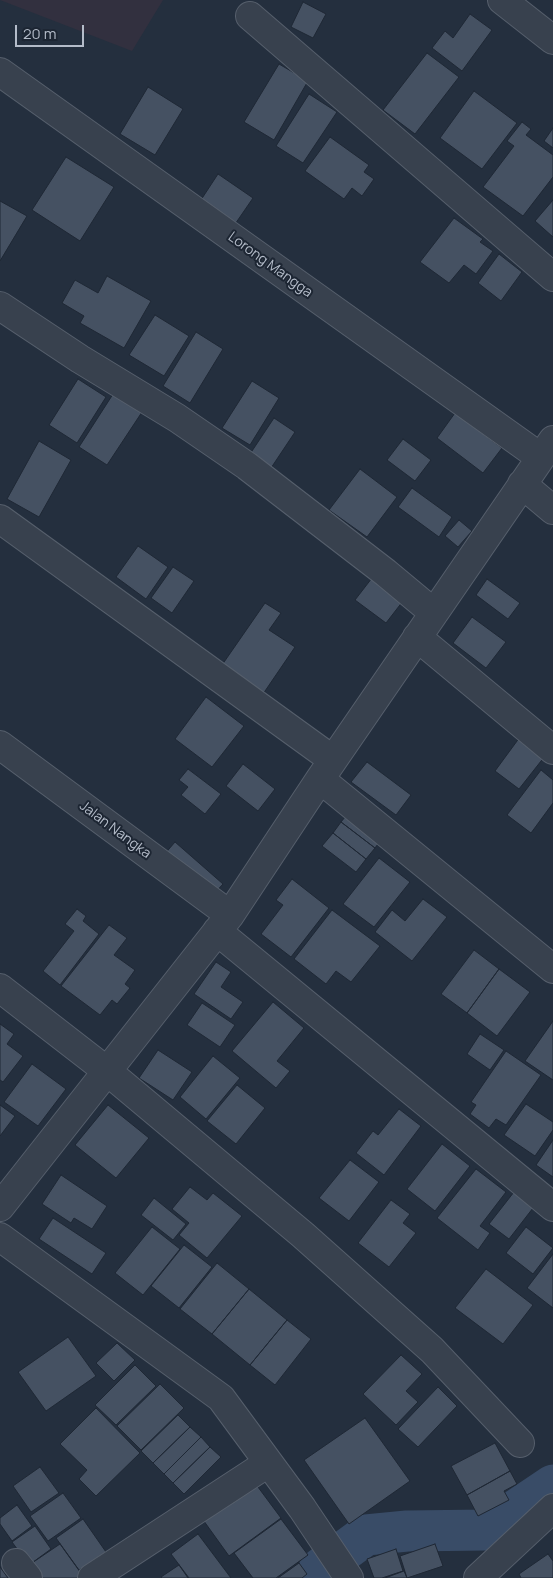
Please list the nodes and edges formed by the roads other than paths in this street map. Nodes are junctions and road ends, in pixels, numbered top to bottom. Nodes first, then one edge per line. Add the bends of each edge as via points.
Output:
1 (502, 0) edge
2 (250, 16) dead end
3 (553, 40) edge
4 (0, 72) edge
5 (553, 277) edge
6 (0, 306) edge
7 (547, 449) edge
8 (522, 484) junction
9 (553, 510) edge
10 (0, 519) edge
11 (434, 613) junction
12 (417, 637) junction
13 (0, 745) edge
14 (553, 750) edge
15 (327, 770) junction
16 (223, 923) junction
17 (553, 970) edge
18 (0, 988) edge
19 (108, 1071) junction
20 (0, 1207) edge
21 (553, 1207) edge
22 (0, 1237) edge
23 (520, 1443) dead end
24 (268, 1463) junction
25 (553, 1508) edge
26 (491, 1574) edge
27 (92, 1578) edge
28 (348, 1578) edge

1 - 3 street
2 - 5 street
4 - 7 street, Lorong Mangga
6 - 11 street via 239,461
7 - 8 street
8 - 9 street
8 - 11 street
10 - 15 street
11 - 12 street
12 - 14 street
12 - 15 street
13 - 16 street, Jalan Nangka
15 - 16 street
15 - 17 street
16 - 19 street
16 - 21 street, Jalan Nangka
18 - 19 street
19 - 20 street
19 - 23 street via 303,1235 425,1344
22 - 24 street via 221,1398
24 - 27 street
24 - 28 street
25 - 26 street

